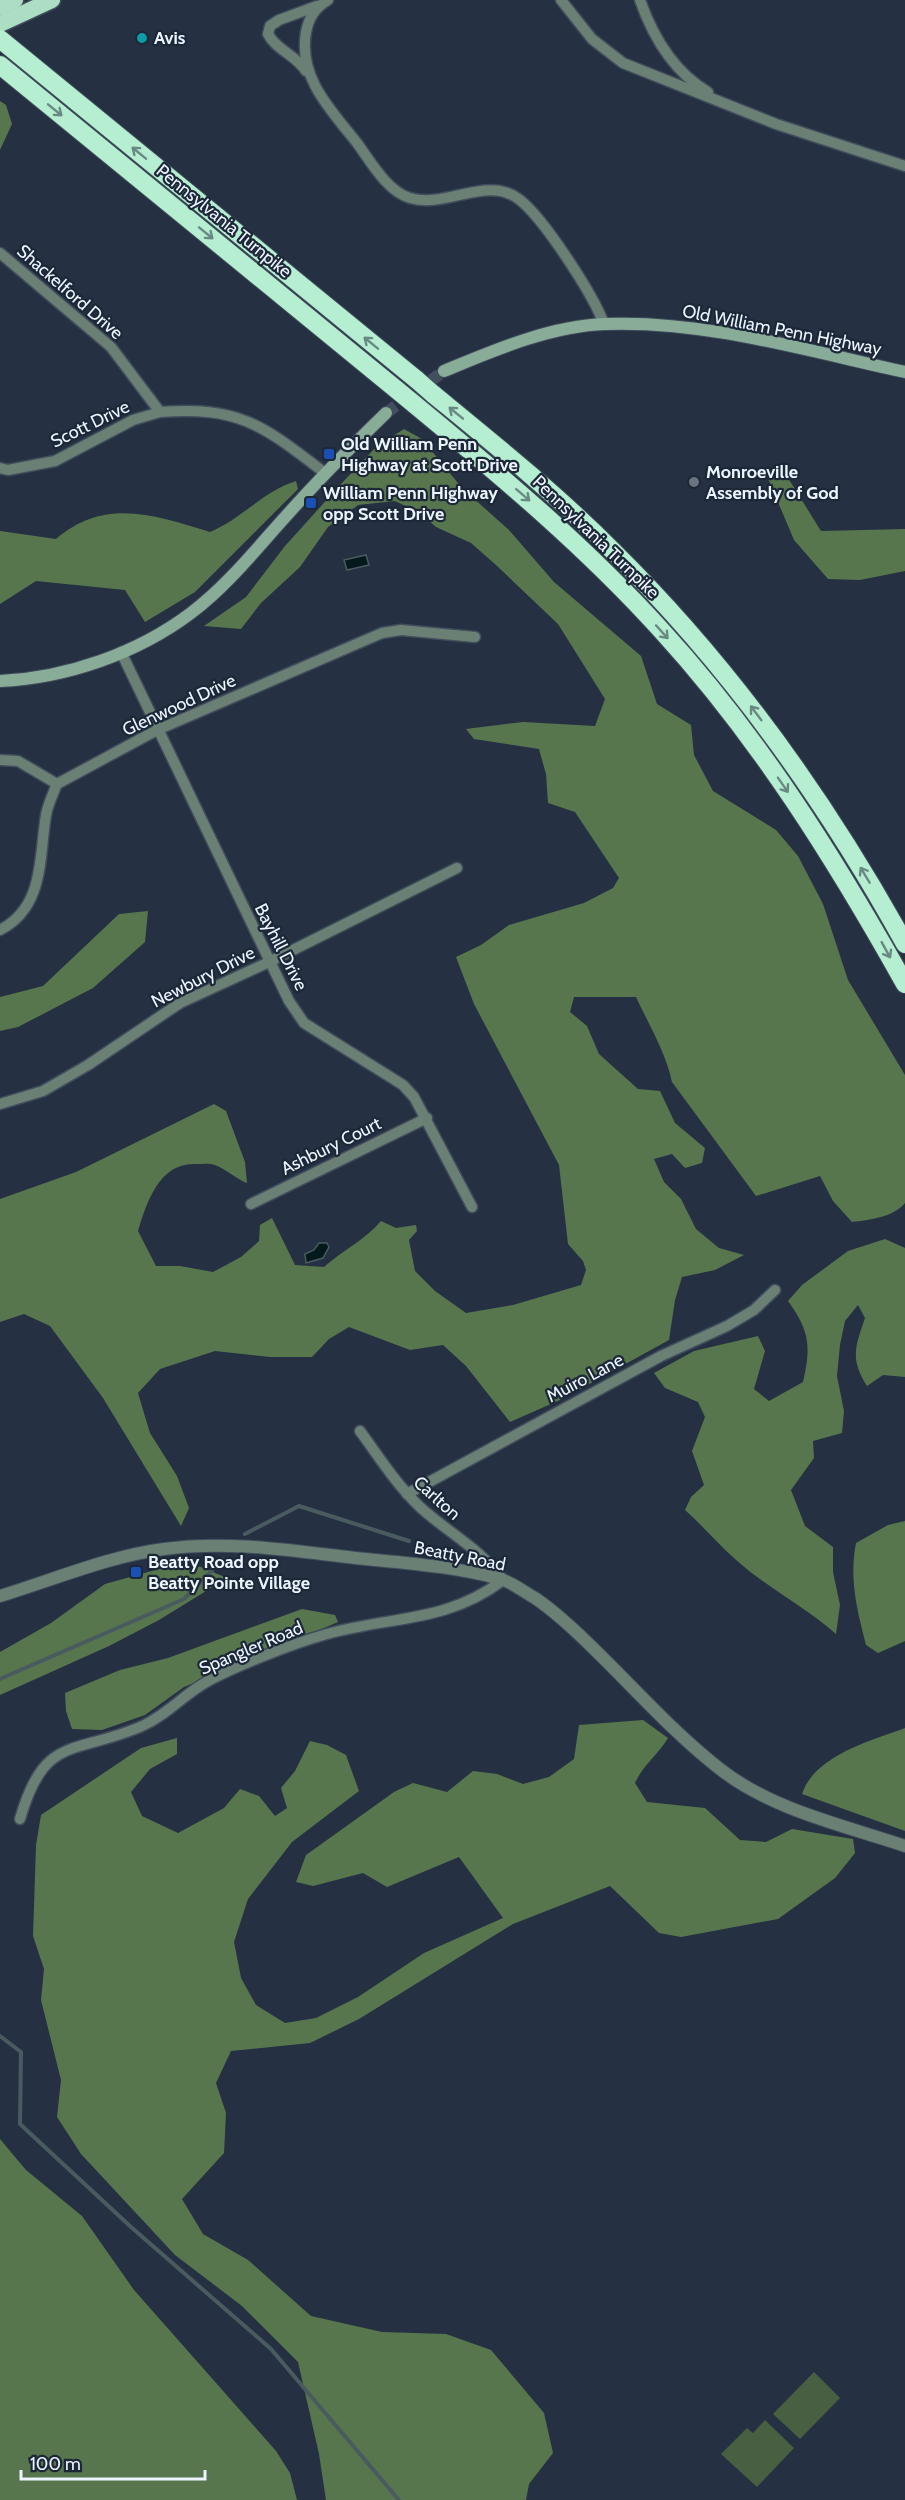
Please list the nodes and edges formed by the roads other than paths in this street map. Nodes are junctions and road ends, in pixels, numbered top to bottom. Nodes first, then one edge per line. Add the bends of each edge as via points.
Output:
1 (15, 0) edge
2 (52, 0) edge
3 (561, 0) edge
4 (640, 0) edge
5 (326, 2) edge
6 (0, 7) edge
7 (0, 24) edge
8 (0, 39) edge
9 (672, 60) junction
10 (5, 69) edge
11 (310, 79) junction
12 (663, 79) junction
13 (740, 110) junction
14 (905, 166) edge
15 (0, 253) edge
16 (604, 324) junction
17 (444, 371) tunnel mouth
18 (905, 372) edge
19 (160, 412) junction
20 (386, 413) tunnel mouth
21 (0, 468) edge
22 (325, 473) junction
23 (475, 637) dead end
24 (120, 652) junction
25 (0, 681) edge
26 (157, 730) junction
27 (0, 760) edge
28 (57, 784) junction
29 (457, 868) dead end
30 (0, 930) edge
31 (905, 944) edge
32 (269, 962) junction
33 (905, 984) edge
34 (0, 1104) edge
35 (427, 1118) junction
36 (251, 1204) dead end
37 (472, 1207) dead end
38 (775, 1290) dead end
39 (360, 1431) dead end
40 (407, 1494) junction
41 (502, 1580) junction
42 (0, 1596) edge
43 (20, 1819) dead end
44 (905, 1846) edge

1 - 6 highway
2 - 7 highway
3 - 12 street via 606,52
4 - 9 street via 647,21
5 - 11 street via 312,13 305,36 304,54
5 - 11 street via 279,20 270,26 268,34 296,59
31 -> 8 highway, Pennsylvania Turnpike, bridge via 819,800 721,668 643,581 509,456
9 - 12 street via 673,74
9 - 13 street via 700,87
10 -> 33 highway, Pennsylvania Turnpike, bridge via 398,390 570,537 654,622 744,730 824,844
11 - 16 street via 387,182 402,194 430,201 492,190 504,191 522,201 541,221
12 - 13 street
13 - 14 street
15 - 19 street, Shackelford Drive via 111,347
16 - 17 main road, Old William Penn Highway via 553,332 499,348
16 - 18 main road, Old William Penn Highway via 680,327 750,338
19 - 21 street, Scott Drive via 133,420 55,461
19 - 22 street via 191,410 246,420
20 - 22 main road
22 - 24 main road via 225,585 191,613
23 - 26 street, Glenwood Drive via 401,630 382,633
24 - 25 main road via 75,669 28,680
24 - 26 street, Bayhill Drive
26 - 28 street, Glenwood Drive
26 - 32 street, Bayhill Drive
27 - 28 street via 18,761
28 - 30 street via 46,813 39,879 29,904
29 - 32 street, Newbury Drive
32 - 34 street, Newbury Drive via 180,1003 43,1091
32 - 35 street, Bayhill Drive via 304,1023 403,1085
35 - 36 street, Ashbury Court
35 - 37 street, Bayhill Drive
38 - 40 street, Muiro Lane via 754,1310 727,1326 661,1356
39 - 40 street, Carlton
40 - 41 street, Carlton via 488,1560
41 - 42 street, Beatty Road via 384,1561 253,1547 203,1547 164,1549 119,1559
41 - 43 street, Spangler Road via 484,1594 431,1615 327,1634 270,1656 207,1682 142,1726 67,1749 35,1777
41 - 44 street, Beatty Road via 537,1599 572,1627 689,1742 746,1787

